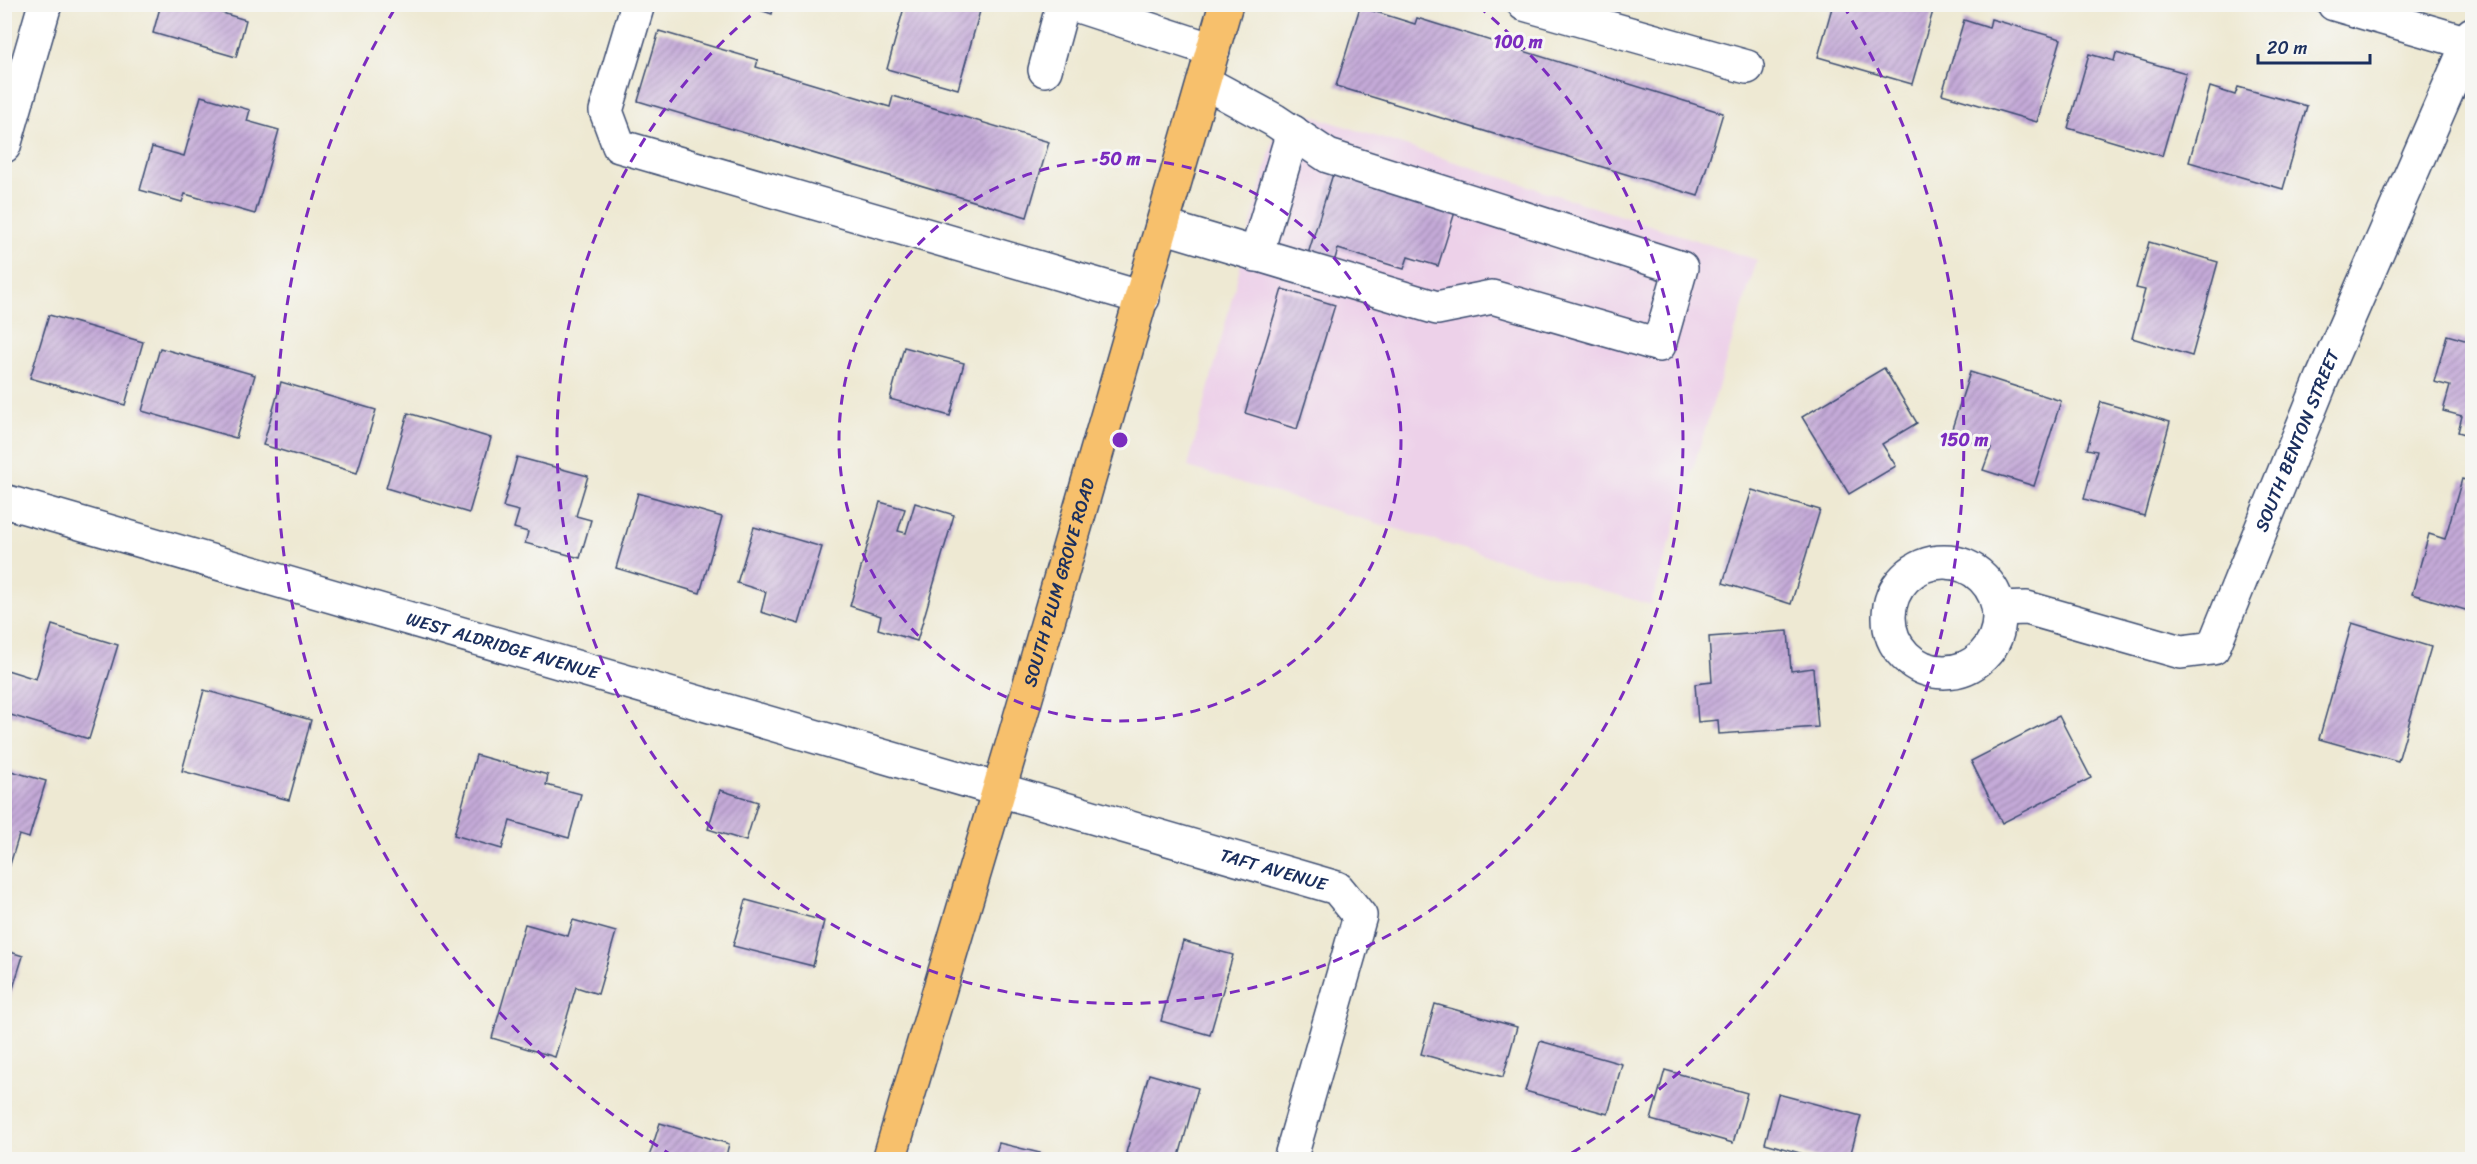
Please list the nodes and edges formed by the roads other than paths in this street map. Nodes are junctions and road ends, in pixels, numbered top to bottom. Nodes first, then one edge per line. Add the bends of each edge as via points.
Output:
1 (45, 4) edge
2 (638, 4) edge
3 (1063, 4) edge
4 (1072, 4) edge
5 (1226, 4) edge
6 (1524, 4) edge
7 (2334, 4) edge
8 (2471, 40) edge
9 (1213, 50) junction
10 (1747, 67) dead end
11 (1045, 70) dead end
12 (1204, 82) junction
13 (1293, 132) junction
14 (4, 146) edge
15 (1162, 226) junction
16 (1256, 255) junction
17 (1143, 298) junction
18 (4, 501) edge
19 (1999, 609) dead end
20 (999, 789) junction
21 (889, 1160) edge
22 (1290, 1160) edge

1 - 14 street
2 - 17 street via 606,111 619,146
3 - 11 street
4 - 9 street
5 - 9 main road, SOUTH PLUM GROVE ROAD
6 - 10 street
7 - 8 street
8 - 19 street, SOUTH BENTON STREET via 2322,379 2213,648 2181,652 2027,608
9 - 12 main road, SOUTH PLUM GROVE ROAD
12 - 13 street
12 - 15 main road, SOUTH PLUM GROVE ROAD
13 - 16 street
13 - 16 street via 1328,156 1681,268 1659,345 1492,297 1437,308
15 - 16 street
15 - 17 main road, SOUTH PLUM GROVE ROAD
17 - 20 main road, SOUTH PLUM GROVE ROAD
18 - 20 street, WEST ALDRIDGE AVENUE
20 - 21 main road, SOUTH PLUM GROVE ROAD
20 - 22 street, TAFT AVENUE via 1337,888 1360,916

